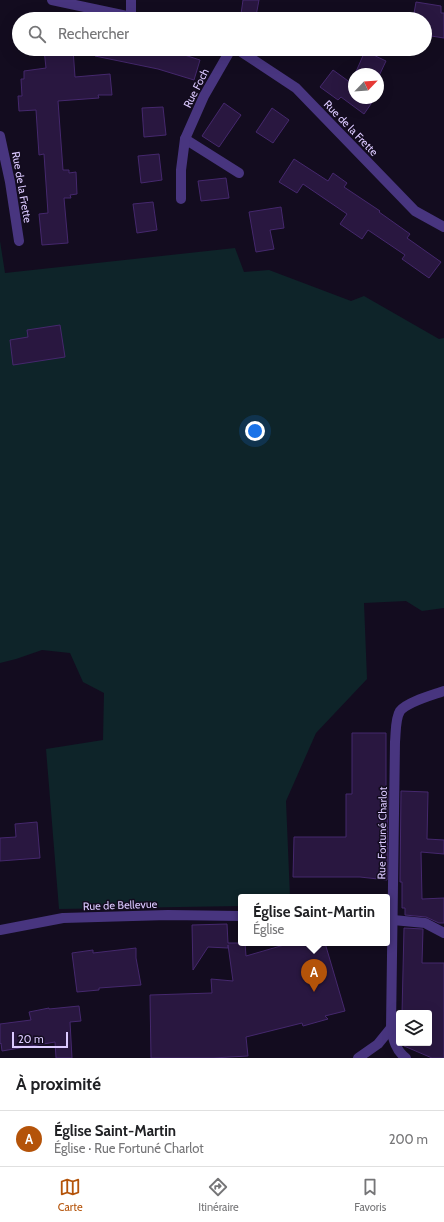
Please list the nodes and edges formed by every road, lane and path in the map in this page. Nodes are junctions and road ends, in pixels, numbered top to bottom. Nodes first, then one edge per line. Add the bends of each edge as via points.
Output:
1 (52, 0) edge
2 (131, 0) edge
3 (108, 12) edge
4 (134, 12) edge
5 (227, 56) edge
6 (248, 56) edge
7 (0, 136) edge
8 (185, 139) junction
9 (239, 173) dead end
10 (181, 199) dead end
11 (444, 227) edge
12 (19, 241) dead end
13 (444, 691) edge
14 (238, 916) edge
15 (393, 920) junction
16 (0, 930) edge
17 (444, 933) edge
18 (391, 1028) junction
19 (358, 1058) edge
20 (406, 1058) edge

1 - 3 street
2 - 4 street
5 - 8 street, Rue Foch via 204,96
6 - 11 street, Rue de la Frette via 296,88 415,211
7 - 12 street, Rue de la Frette
8 - 9 street
8 - 10 street, Rue Foch
13 - 15 street, Rue Fortuné Charlot via 406,706 400,711 397,721
14 - 16 street, Rue de Bellevue via 64,918
15 - 17 street via 425,923
15 - 18 street, Rue Fortuné Charlot
18 - 19 street via 378,1044
18 - 20 street, Rue Fortuné Charlot via 393,1039

